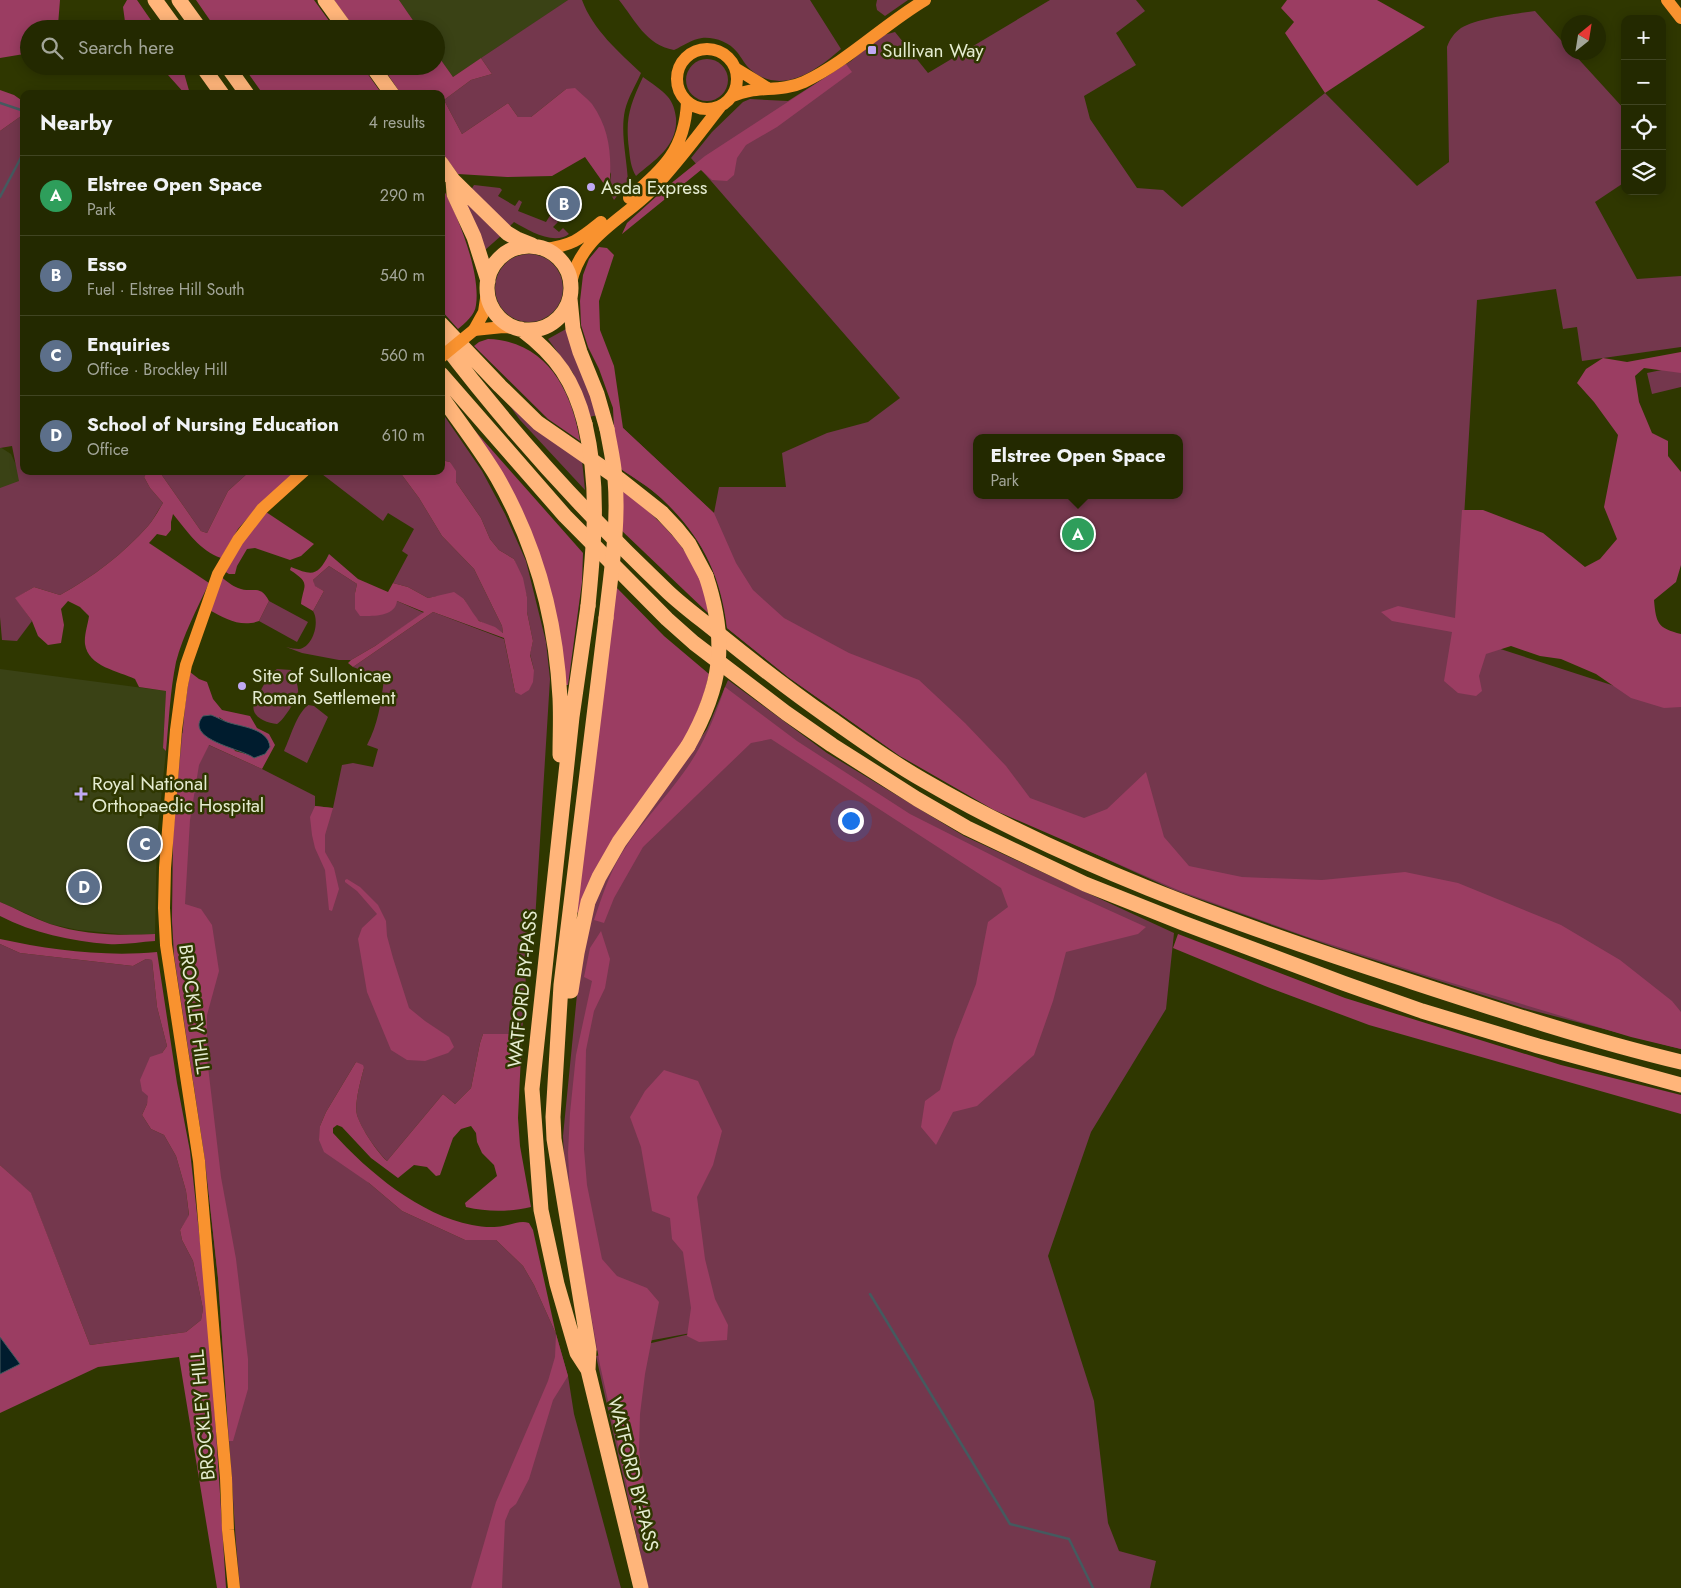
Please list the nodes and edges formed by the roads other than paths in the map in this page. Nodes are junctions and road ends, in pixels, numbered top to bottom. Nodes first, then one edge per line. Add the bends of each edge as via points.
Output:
1 (155, 0) edge
2 (179, 0) edge
3 (325, 0) edge
4 (925, 0) edge
5 (1667, 0) edge
6 (1681, 18) edge
7 (169, 20) edge
8 (193, 20) edge
9 (339, 20) edge
10 (735, 68) junction
11 (208, 75) edge
12 (233, 75) edge
13 (378, 75) edge
14 (769, 89) junction
15 (219, 90) edge
16 (244, 90) edge
17 (389, 90) edge
18 (733, 96) junction
19 (687, 102) junction
20 (720, 107) junction
21 (445, 168) edge
22 (454, 180) junction
23 (540, 248) junction
24 (488, 286) junction
25 (571, 291) junction
26 (445, 328) edge
27 (519, 328) junction
28 (474, 330) junction
29 (445, 345) edge
30 (445, 354) edge
31 (445, 379) edge
32 (445, 402) edge
33 (300, 475) edge
34 (559, 831) junction
35 (1681, 1062) edge
36 (1681, 1085) edge
37 (553, 1117) junction
38 (588, 1370) junction
39 (234, 1588) edge
40 (641, 1588) edge

1 - 7 highway
2 - 8 highway
3 - 9 highway
4 - 14 main road via 819,74 788,87
5 - 6 main road
10 - 14 main road
10 - 18 main road via 737,84
10 - 19 main road via 726,55 713,49 700,49 690,54 676,75 681,95
11 - 15 highway
12 - 16 highway
13 - 17 highway
14 - 18 main road
18 - 20 main road
19 - 20 main road via 703,109
19 - 23 main road via 686,120 676,150 640,189 580,238 563,247
20 - 25 main road via 650,192 594,238 575,268
21 - 22 highway
22 - 23 highway via 507,233
22 - 24 highway via 454,194 474,236
23 - 24 highway via 525,246 507,252 495,263
23 - 25 highway via 559,259 566,268
24 - 27 highway via 494,310 507,323
24 - 28 main road via 484,312
25 - 27 highway via 559,317 552,323 534,330
25 - 37 highway, WATFORD BY-PASS, bridge via 573,329 607,429 616,503 606,618 561,985
26 - 37 highway, bridge via 538,423 619,479 663,515 689,544 706,576 716,610 719,650 710,704 688,746 619,842 588,902 573,971
27 - 28 main road
27 - 34 highway, WATFORD BY-PASS, bridge via 546,350 566,375 580,406 591,449 596,512 594,542
28 - 30 main road, bridge
29 - 35 highway via 572,495 670,594 783,686 921,779 1003,824 1189,905 1502,1012
31 - 36 highway via 565,516 667,620 786,713 925,804 1085,884 1343,983 1529,1044
32 - 34 highway via 496,476 527,538 548,605 559,687
33 - 39 main road, BROCKLEY HILL via 262,509 238,540 218,574 186,665 176,730 165,868 166,946 199,1161
34 - 38 highway, WATFORD BY-PASS via 532,1089 541,1210 557,1284 577,1353
37 - 38 highway, WATFORD BY-PASS via 589,1350
38 - 40 highway, WATFORD BY-PASS

